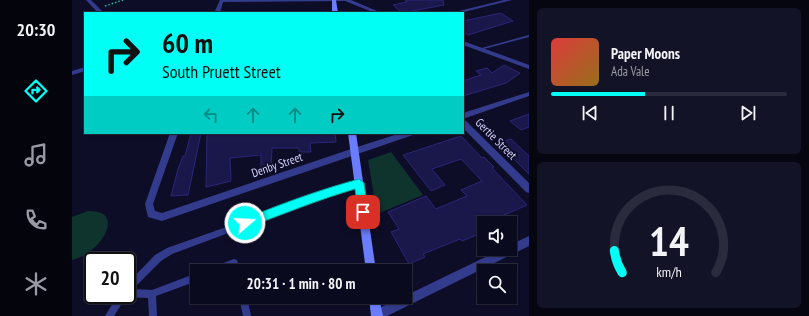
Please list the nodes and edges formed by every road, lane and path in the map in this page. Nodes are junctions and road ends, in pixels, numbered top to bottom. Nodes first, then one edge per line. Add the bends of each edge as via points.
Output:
1 (88, 0) edge
2 (123, 0) edge
3 (334, 0) edge
4 (343, 0) edge
5 (347, 0) edge
6 (510, 0) edge
7 (222, 1) edge
8 (96, 9) junction
9 (100, 12) edge
10 (217, 12) edge
11 (335, 12) edge
12 (377, 12) edge
13 (458, 12) edge
14 (529, 36) edge
15 (464, 43) edge
16 (480, 49) junction
17 (529, 67) edge
18 (84, 69) edge
19 (72, 73) edge
20 (529, 94) edge
21 (464, 116) edge
22 (464, 124) edge
23 (174, 134) edge
24 (352, 134) edge
25 (407, 134) edge
26 (354, 151) junction
27 (359, 183) junction
28 (529, 189) edge
29 (529, 241) edge
30 (370, 264) edge
31 (190, 280) edge
32 (136, 281) edge
33 (136, 294) edge
34 (152, 294) junction
35 (117, 304) edge
36 (244, 304) edge
37 (375, 304) edge
38 (109, 316) edge
39 (153, 316) edge
40 (247, 316) edge
41 (377, 316) edge

1 - 8 street
2 - 8 path
3 - 4 street
3 - 7 street
3 - 11 street
5 - 12 street
6 - 13 street
7 - 10 street
8 - 9 street
14 - 16 lane
15 - 16 street
16 - 17 street
18 - 19 street
20 - 21 street
22 - 28 street, Gertie Street
23 - 26 street, Denby Street via 149,204 151,214 162,217
24 - 26 street
25 - 26 street, Denby Street
26 - 27 street
27 - 30 street
27 - 32 lane via 315,196 170,251 158,258
29 - 41 street
31 - 34 lane
33 - 34 lane
34 - 39 lane
35 - 38 lane
36 - 40 lane
37 - 41 street

